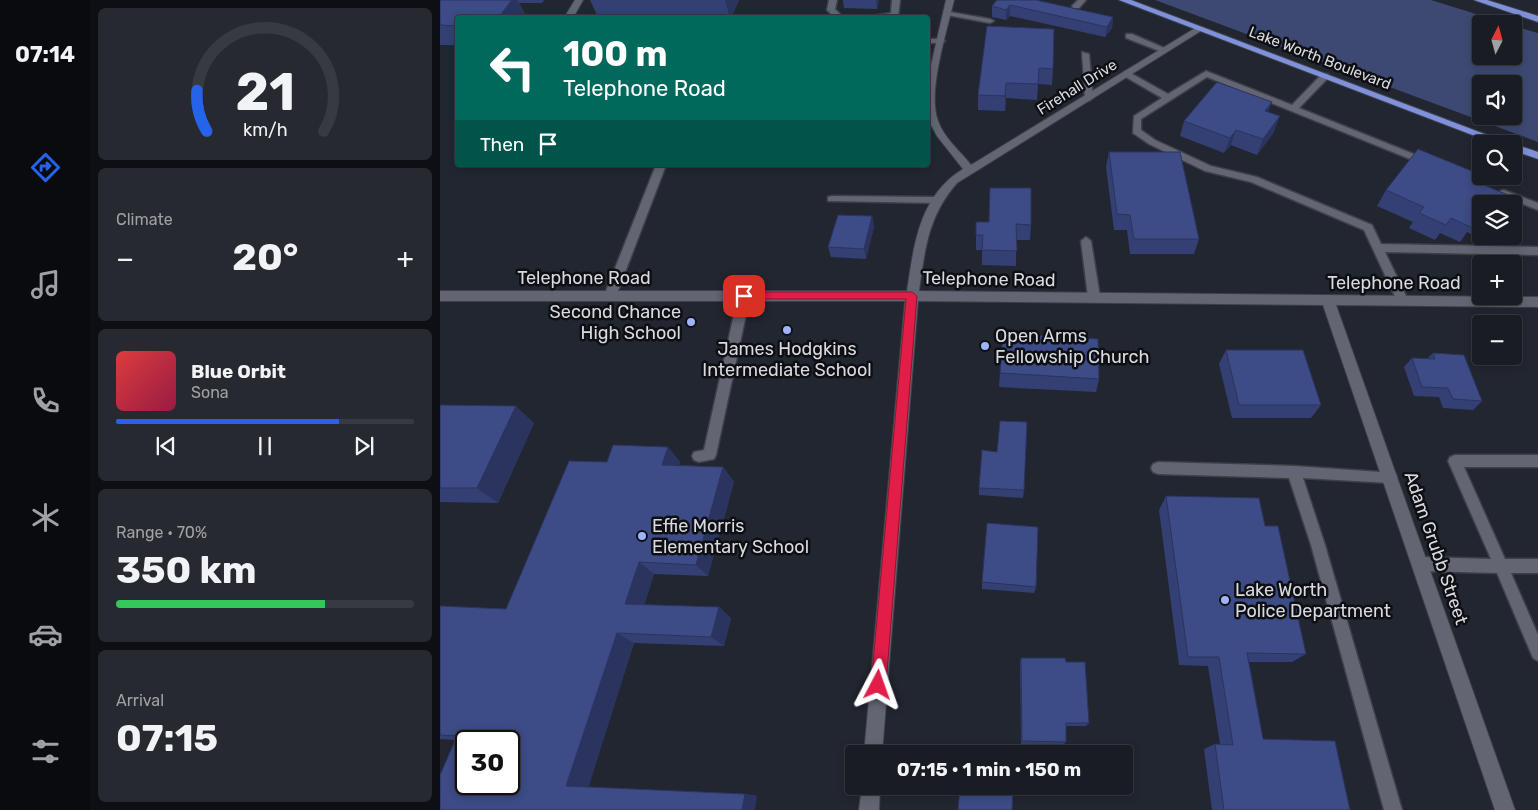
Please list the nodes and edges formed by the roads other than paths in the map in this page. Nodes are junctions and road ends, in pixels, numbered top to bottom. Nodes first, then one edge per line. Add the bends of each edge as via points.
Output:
1 (579, 0) edge
2 (833, 0) edge
3 (896, 0) edge
4 (950, 0) edge
5 (1123, 0) edge
6 (1478, 0) edge
7 (947, 13) junction
8 (570, 15) edge
9 (837, 15) edge
10 (894, 15) edge
11 (1538, 19) edge
12 (990, 21) dead end
13 (1200, 29) junction
14 (1129, 36) dead end
15 (930, 40) edge
16 (941, 41) junction
17 (1165, 50) junction
18 (1085, 54) dead end
19 (1127, 74) junction
20 (1325, 76) junction
21 (1089, 98) junction
22 (1169, 98) junction
23 (1293, 109) junction
24 (1482, 135) edge
25 (1522, 150) edge
26 (1538, 156) edge
27 (660, 167) edge
28 (1442, 168) edge
29 (970, 171) junction
30 (1497, 191) edge
31 (832, 198) dead end
32 (936, 200) junction
33 (1538, 207) edge
34 (1086, 241) dead end
35 (1378, 248) junction
36 (1538, 251) edge
37 (440, 296) edge
38 (610, 296) junction
39 (744, 296) junction
40 (912, 296) junction
41 (1094, 298) junction
42 (1328, 300) junction
43 (1402, 300) junction
44 (1538, 302) edge
45 (699, 456) dead end
46 (1538, 461) edge
47 (1158, 468) dead end
48 (1294, 472) junction
49 (1390, 477) junction
50 (1420, 564) junction
51 (1502, 566) junction
52 (1538, 566) edge
53 (1538, 653) edge
54 (874, 745) edge
55 (870, 795) edge
56 (869, 810) edge
57 (1393, 810) edge
58 (1505, 810) edge

1 - 8 street
2 - 9 lane via 831,10
3 - 10 lane
4 - 7 street
5 - 13 highway, Lake Worth Boulevard
6 - 11 highway
7 - 12 lane
7 - 16 street
13 - 17 street, Firehall Drive
13 - 20 highway, Lake Worth Boulevard
14 - 17 lane
15 - 16 lane
16 - 29 street via 930,93 930,110 938,131
17 - 19 street, Firehall Drive
18 - 21 lane
19 - 21 street, Firehall Drive
19 - 22 lane
20 - 23 lane
20 - 24 highway, Lake Worth Boulevard
21 - 29 street, Firehall Drive
22 - 23 lane via 1206,74
22 - 35 lane via 1138,118 1136,131 1208,169 1254,179 1368,228
23 - 28 lane
25 - 26 highway
27 - 38 lane
29 - 32 street, Firehall Drive via 953,180
30 - 33 lane
31 - 32 lane
32 - 40 street, Firehall Drive via 919,248
34 - 41 lane
35 - 36 lane
35 - 43 lane
37 - 38 street, Telephone Road
38 - 39 street, Telephone Road
39 - 40 street, Telephone Road
39 - 45 lane via 709,455
40 - 41 street, Telephone Road
40 - 54 street, Firehall Drive
41 - 42 street, Telephone Road
42 - 43 street, Telephone Road
42 - 49 street, Adam Grubb Street
43 - 44 street, Telephone Road
46 - 51 lane via 1455,461
47 - 48 lane
48 - 49 lane
48 - 57 lane via 1318,545
49 - 50 street, Adam Grubb Street
50 - 51 lane
50 - 58 street, Adam Grubb Street
51 - 52 lane
51 - 53 lane
55 - 56 street

